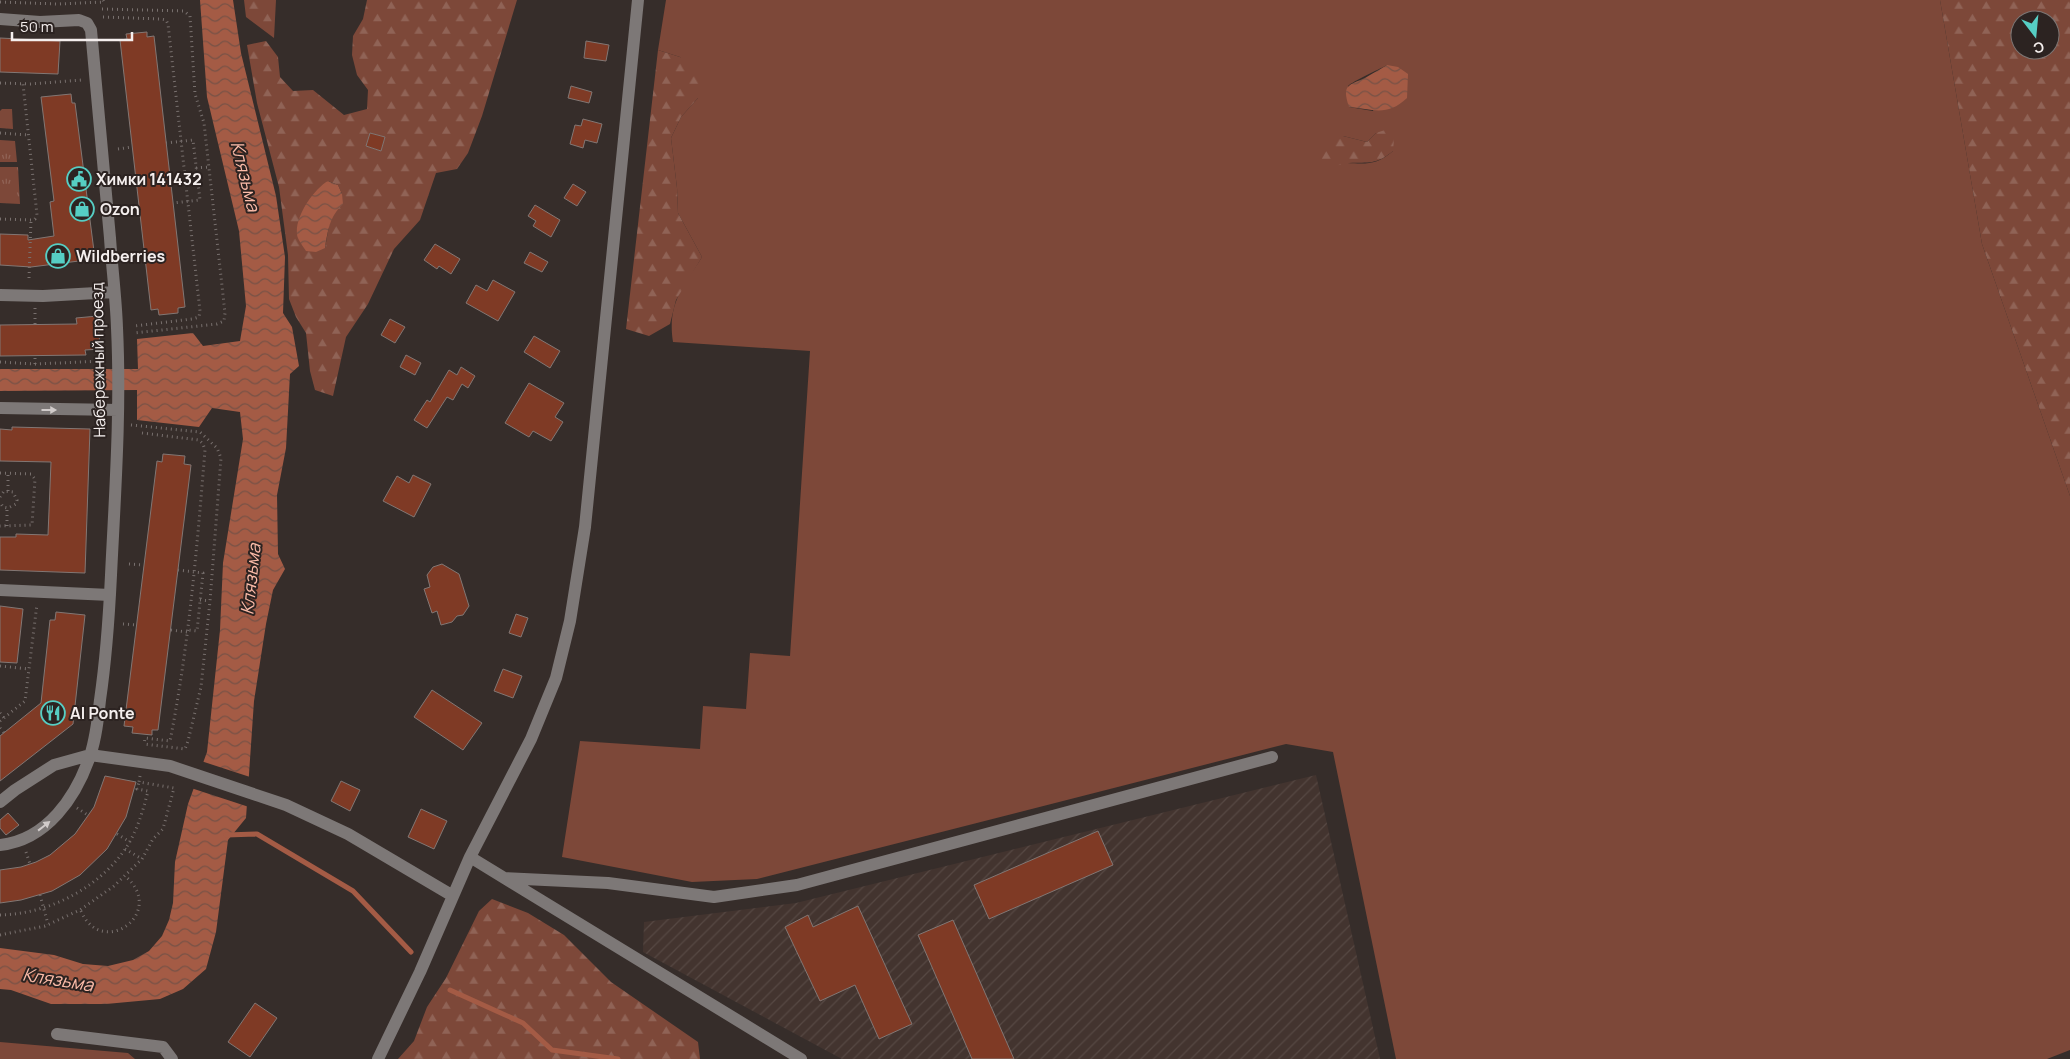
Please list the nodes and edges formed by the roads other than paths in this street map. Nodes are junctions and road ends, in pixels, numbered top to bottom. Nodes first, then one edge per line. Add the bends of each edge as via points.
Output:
1 (638, 0) edge
2 (0, 19) edge
3 (114, 292) junction
4 (0, 295) edge
5 (0, 408) edge
6 (118, 410) junction
7 (0, 590) edge
8 (110, 595) junction
9 (90, 755) junction
10 (1272, 757) dead end
11 (0, 802) edge
12 (0, 845) edge
13 (470, 857) junction
14 (505, 878) junction
15 (453, 896) junction
16 (57, 1034) dead end
17 (172, 1059) edge
18 (378, 1059) edge
19 (800, 1059) edge

1 - 13 street via 585,527 570,621 556,678 531,739
2 - 3 street, Набережный проезд via 79,20 87,23 91,30
3 - 4 street
3 - 6 street, Набережный проезд
5 -> 6 street
6 - 8 street, Набережный проезд
7 - 8 street
8 - 9 street, Набережный проезд via 104,669
9 - 11 street via 54,765
12 -> 9 street, Набережный проезд via 27,838 61,811 73,795
9 - 15 street via 170,766 286,805 348,834
10 - 14 street via 797,885 714,897 608,882
13 - 14 street
13 - 15 street
14 - 19 street
15 - 18 street
16 - 17 street via 163,1047

